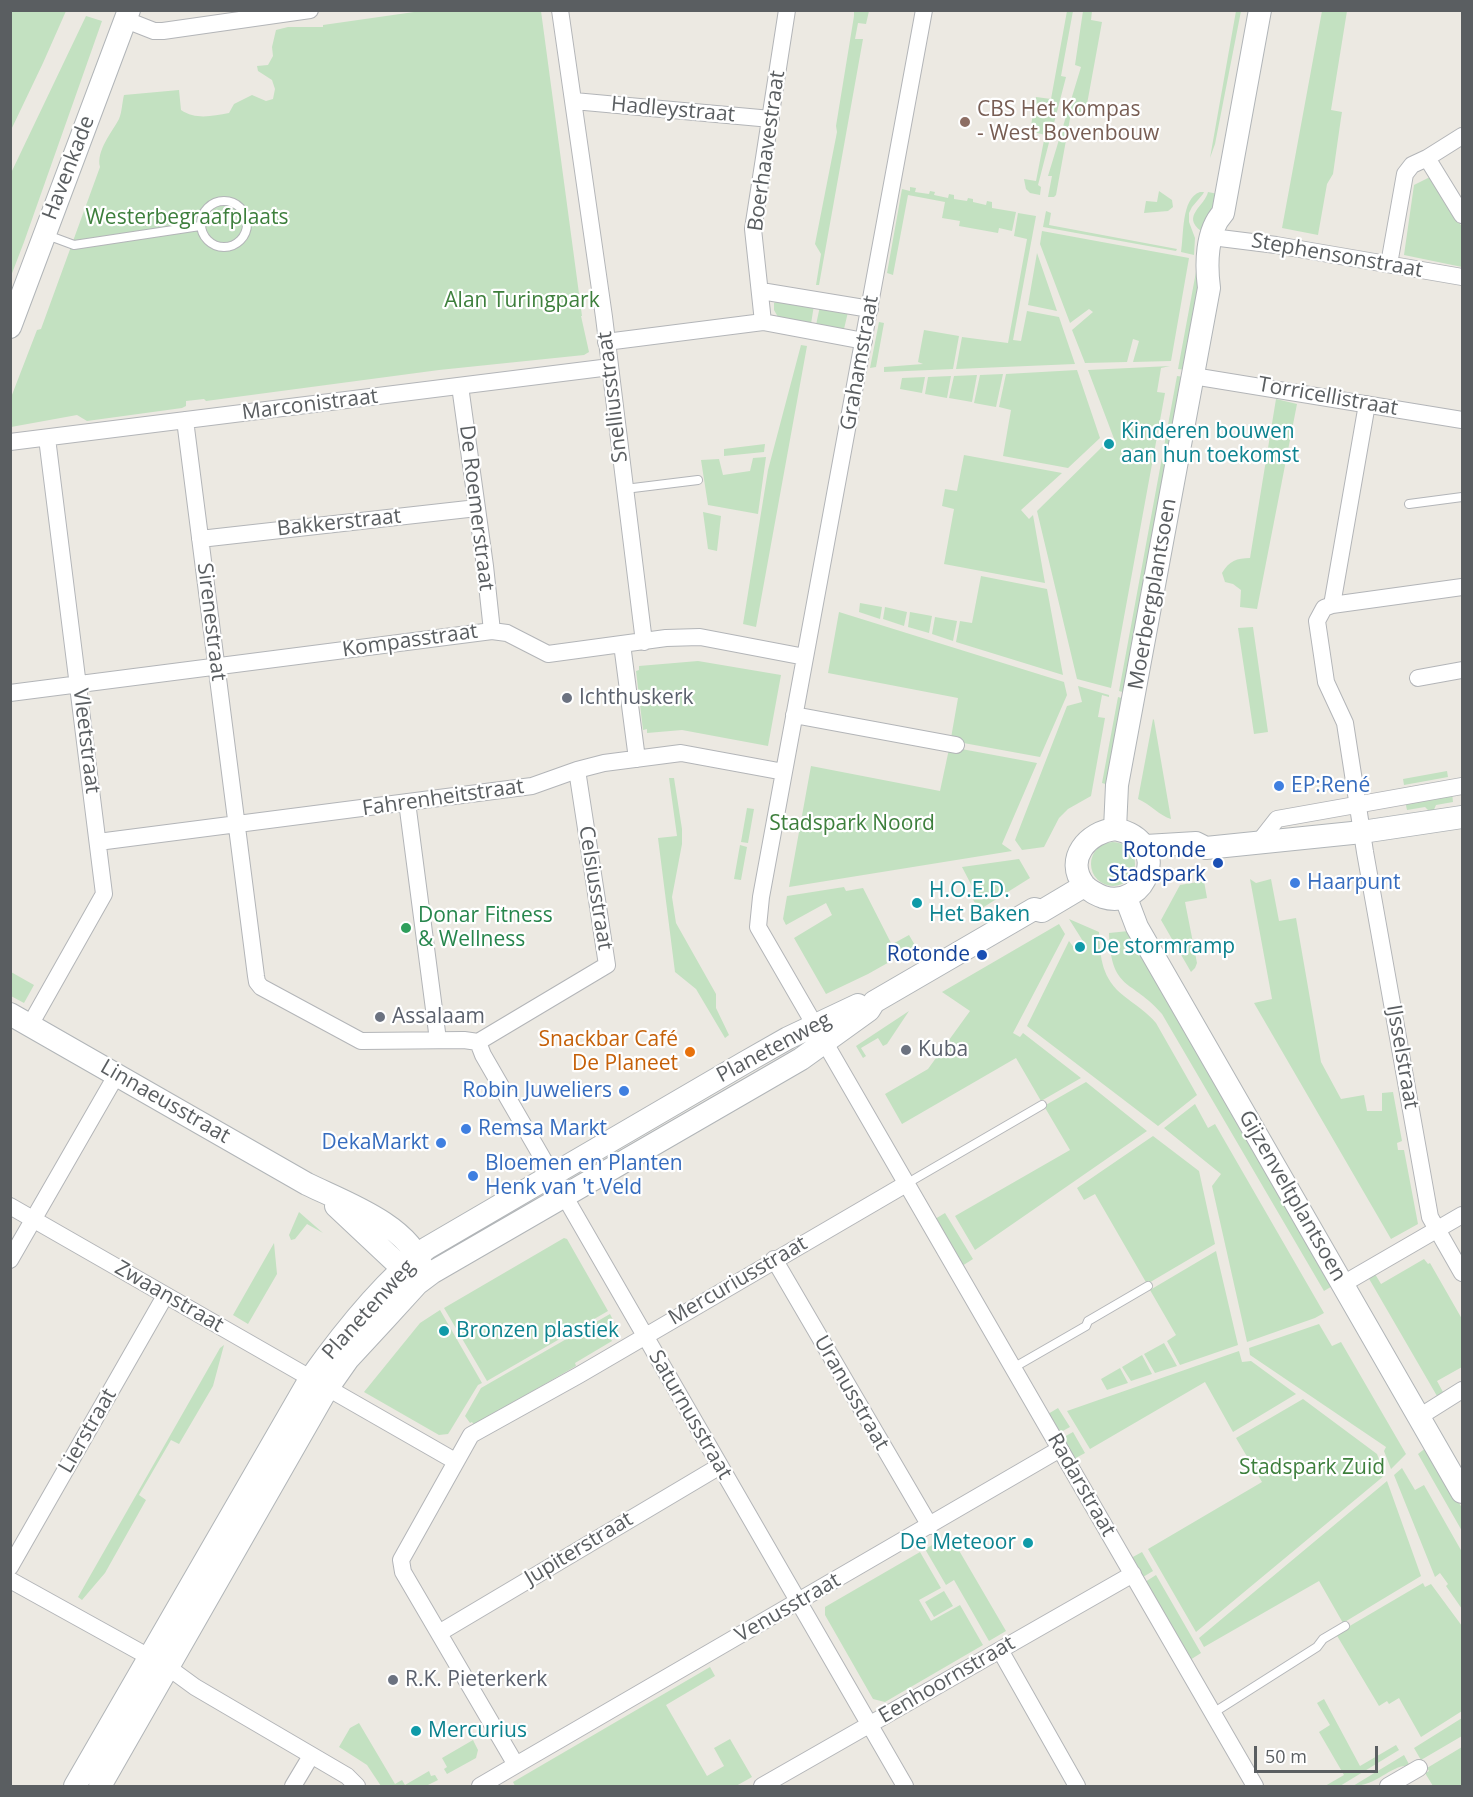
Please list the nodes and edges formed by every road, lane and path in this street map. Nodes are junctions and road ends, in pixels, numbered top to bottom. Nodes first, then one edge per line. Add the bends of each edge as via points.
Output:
1 (310, 10) edge
2 (560, 10) edge
3 (786, 10) edge
4 (924, 10) edge
5 (1260, 10) edge
6 (127, 15) edge
7 (574, 101) junction
8 (771, 119) junction
9 (1462, 136) edge
10 (1426, 158) junction
11 (1462, 215) edge
12 (200, 226) junction
13 (44, 234) junction
14 (1219, 237) junction
15 (1389, 264) junction
16 (1462, 278) edge
17 (761, 291) junction
18 (870, 309) junction
19 (764, 322) junction
20 (10, 327) edge
21 (864, 340) junction
22 (606, 342) junction
23 (610, 367) junction
24 (1193, 376) junction
25 (460, 386) junction
26 (1367, 404) junction
27 (184, 420) junction
28 (1462, 420) edge
29 (47, 438) junction
30 (10, 442) edge
31 (698, 480) dead end
32 (625, 489) junction
33 (1462, 497) edge
34 (1409, 504) dead end
35 (477, 508) junction
36 (200, 539) junction
37 (1462, 587) edge
38 (1332, 605) junction
39 (492, 631) junction
40 (644, 642) junction
41 (622, 644) junction
42 (805, 657) junction
43 (216, 667) junction
44 (1462, 670) edge
45 (1418, 678) dead end
46 (79, 685) junction
47 (10, 693) edge
48 (794, 715) junction
49 (956, 745) dead end
50 (637, 759) junction
51 (577, 770) junction
52 (784, 772) junction
53 (1462, 786) edge
54 (407, 802) junction
55 (1358, 804) junction
56 (1462, 817) edge
57 (237, 825) junction
58 (1115, 829) junction
59 (1362, 832) junction
60 (98, 842) junction
61 (1259, 842) junction
62 (1148, 856) junction
63 (1081, 878) junction
64 (1126, 898) junction
65 (20, 1020) edge
66 (820, 1033) junction
67 (438, 1040) junction
68 (478, 1042) junction
69 (117, 1074) junction
70 (1042, 1105) dead end
71 (551, 1176) junction
72 (906, 1184) junction
73 (564, 1196) junction
74 (10, 1206) edge
75 (1462, 1215) edge
76 (34, 1220) junction
77 (1437, 1230) junction
78 (774, 1259) junction
79 (10, 1260) edge
80 (410, 1261) junction
81 (1462, 1273) edge
82 (425, 1277) junction
83 (1343, 1284) junction
84 (1148, 1286) dead end
85 (165, 1296) junction
86 (644, 1335) junction
87 (1013, 1368) junction
88 (319, 1384) junction
89 (1462, 1390) edge
90 (1419, 1417) junction
91 (1060, 1449) junction
92 (455, 1461) junction
93 (720, 1466) junction
94 (1462, 1492) edge
95 (930, 1526) junction
96 (10, 1567) edge
97 (1133, 1574) junction
98 (10, 1580) edge
99 (800, 1601) junction
100 (1345, 1626) dead end
101 (439, 1633) junction
102 (1000, 1650) junction
103 (149, 1657) junction
104 (169, 1668) junction
105 (1213, 1713) junction
106 (869, 1724) junction
107 (311, 1756) junction
108 (516, 1765) junction
109 (1419, 1768) dead end
110 (75, 1786) edge
111 (100, 1786) edge
112 (293, 1786) edge
113 (357, 1786) edge
114 (480, 1786) edge
115 (762, 1786) edge
116 (904, 1786) edge
117 (1077, 1786) edge
118 (1256, 1786) edge
119 (1388, 1786) edge

1 - 6 street via 163,31 154,31
2 - 7 street, Snelliusstraat
3 - 8 street, Boerhaavestraat
4 - 18 street, Grahamstraat
5 - 14 street, Moerbergplantsoen via 1223,213 1215,222
6 - 13 street, Havenkade
7 - 8 street, Hadleystraat
7 - 22 street, Snelliusstraat
8 - 17 street, Boerhaavestraat via 753,229
9 - 10 street
10 - 11 street
10 - 15 street via 1405,174
12 - 12 lane via 204,238 221,248 239,243 248,225 241,208 223,200 208,207
12 - 13 lane via 74,245
13 - 20 street, Havenkade
14 - 15 street, Stephensonstraat
14 - 24 street, Moerbergplantsoen via 1206,268 1209,288
15 - 16 street, Stephensonstraat
17 - 18 street
17 - 19 street
18 - 21 street, Grahamstraat
19 - 21 street
19 - 22 street
21 - 42 street, Grahamstraat
22 - 23 street, Snelliusstraat
23 - 25 street, Marconistraat
23 - 32 street, Snelliusstraat
24 - 26 street, Torricellistraat
24 - 58 street, Moerbergplantsoen via 1117,785
25 - 27 street, Marconistraat
25 - 35 street, De Roemerstraat
26 - 28 street, Torricellistraat
26 - 38 street
27 - 29 street, Marconistraat
27 - 36 street, Sirenestraat
29 - 30 street, Marconistraat
29 - 46 street, Vleetstraat
31 - 32 lane
32 - 40 street, Snelliusstraat
33 - 34 lane
35 - 36 street, Bakkerstraat
35 - 39 street, De Roemerstraat
36 - 43 street, Sirenestraat
37 - 38 street
38 - 55 street, IJsselstraat via 1324,608 1317,621 1326,682 1345,723
39 - 41 street, Kompasstraat via 507,633 548,654
39 - 43 street, Kompasstraat
40 - 41 street, Kompasstraat
40 - 42 street, Kompasstraat via 700,637
41 - 50 street
42 - 48 street, Grahamstraat
43 - 46 street, Kompasstraat
43 - 57 street, Sirenestraat
44 - 45 street
46 - 47 street, Kompasstraat
46 - 60 street, Vleetstraat
48 - 49 street
48 - 52 street, Grahamstraat
50 - 51 street, Fahrenheitstraat
50 - 52 street, Fahrenheitstraat via 681,753
51 - 54 street, Fahrenheitstraat via 532,786
51 - 68 street, Celsiusstraat via 607,965
52 - 66 street, Grahamstraat via 758,927
53 - 55 street
54 - 57 street, Fahrenheitstraat
54 - 67 street
55 - 59 street, IJsselstraat
55 - 61 street via 1277,819
56 - 59 street
57 - 60 street, Fahrenheitstraat
57 - 67 street via 256,976 261,987 361,1041
58 - 62 street via 1127,831
58 - 63 street via 1094,834 1086,841 1078,860
59 - 61 street
59 - 77 street, IJsselstraat via 1430,1217
60 - 65 street, Vleetstraat via 104,894
61 - 62 street via 1206,848 1196,856
62 - 64 street via 1137,889
63 - 64 street via 1094,893
63 - 66 street, Planetenweg via 1042,911 1034,909 874,1002 864,1003
64 - 83 street, Gijzenveltplantsoen via 1137,927
65 - 69 street, Linnaeusstraat
66 - 71 street, Planetenweg via 788,1038
66 - 72 street, Radarstraat
66 - 73 street, Planetenweg via 801,1059
67 - 68 street
68 - 71 street, Saturnusstraat
69 - 76 street
69 - 80 street, Linnaeusstraat via 320,1190
70 - 72 lane
71 - 73 street, Saturnusstraat
71 - 80 street, Planetenweg
72 - 78 street, Mercuriusstraat
72 - 87 street, Radarstraat
73 - 82 street, Planetenweg
73 - 86 street, Saturnusstraat
74 - 76 street, Zwaanstraat
75 - 77 street
76 - 79 street
76 - 85 street, Zwaanstraat
77 - 81 street, IJsselstraat
77 - 83 street
78 - 86 street, Mercuriusstraat
78 - 95 street, Uranusstraat
80 - 82 street, Linnaeusstraat
80 - 88 street, Planetenweg via 347,1330
82 - 88 street, Planetenweg via 348,1359
83 - 90 street, Gijzenveltplantsoen
84 - 87 lane
85 - 88 street, Zwaanstraat
85 - 96 street, Lierstraat
86 - 92 street, Mercuriusstraat via 471,1435
86 - 93 street, Saturnusstraat
87 - 91 street, Radarstraat
88 - 92 street
88 - 103 street, Planetenweg
88 - 104 street, Planetenweg
89 - 90 street
90 - 94 street, Gijzenveltplantsoen
91 - 95 street, Venusstraat
91 - 97 street, Radarstraat
92 - 101 street, Mercuriusstraat via 400,1560 403,1572
93 - 99 street, Saturnusstraat
93 - 101 street, Jupiterstraat
95 - 99 street, Venusstraat
97 - 102 street, Eenhoornstraat
97 - 105 street, Radarstraat
98 - 103 street
99 - 106 street, Saturnusstraat
99 - 108 street, Venusstraat
100 - 105 lane
101 - 108 street, Mercuriusstraat
102 - 106 street, Eenhoornstraat
102 - 117 street
103 - 104 street
103 - 110 street, Planetenweg
104 - 107 street
104 - 111 street, Planetenweg
105 - 118 street, Radarstraat
106 - 115 street, Eenhoornstraat
106 - 116 street, Saturnusstraat
107 - 112 street
107 - 113 street
108 - 114 street
109 - 119 street

